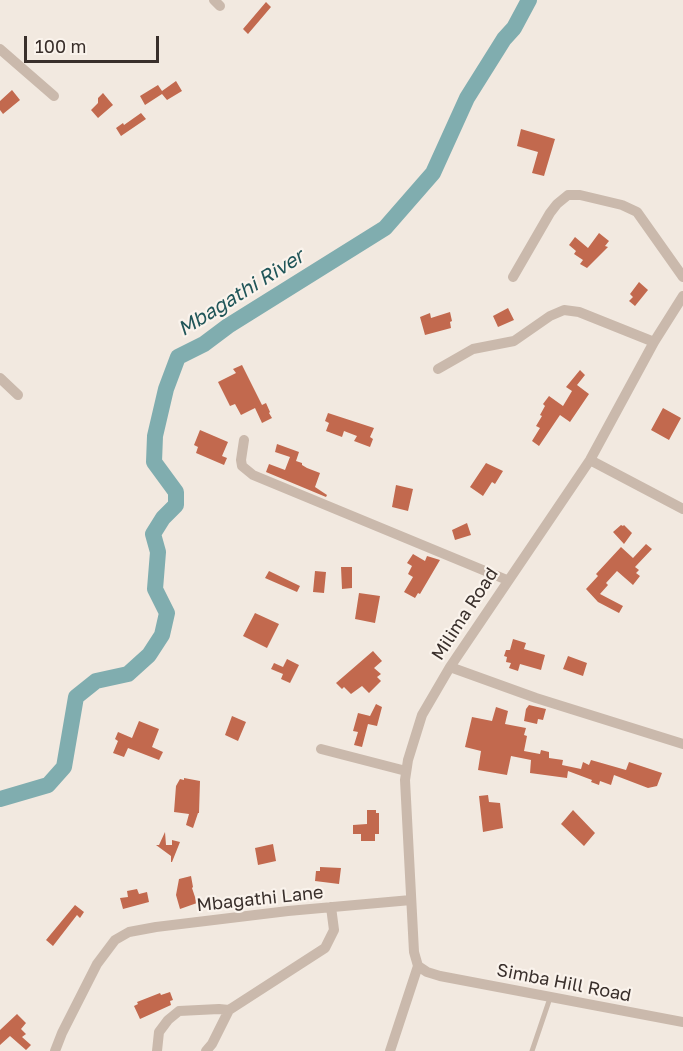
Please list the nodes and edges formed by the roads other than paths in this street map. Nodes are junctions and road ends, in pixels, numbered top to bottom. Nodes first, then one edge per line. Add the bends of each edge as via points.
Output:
1 (0, 49) edge
2 (54, 96) dead end
3 (513, 277) dead end
4 (683, 277) edge
5 (683, 296) edge
6 (654, 342) junction
7 (438, 369) dead end
8 (0, 378) edge
9 (18, 395) dead end
10 (244, 440) dead end
11 (590, 460) junction
12 (683, 508) edge
13 (507, 580) junction
14 (450, 667) junction
15 (683, 744) edge
16 (321, 749) dead end
17 (406, 771) junction
18 (411, 900) junction
19 (331, 907) junction
20 (418, 966) junction
21 (550, 998) junction
22 (229, 1011) junction
23 (683, 1022) edge
24 (55, 1051) edge
25 (157, 1051) edge
26 (206, 1051) edge
27 (390, 1051) edge
28 (532, 1051) edge

1 - 2 street
3 - 4 street via 550,213 563,197 574,195 637,212
5 - 6 street, Milima Road
6 - 7 street via 579,312 564,310 514,342 473,349
6 - 11 street, Milima Road
8 - 9 street
10 - 13 street via 242,466 253,475
11 - 12 street
11 - 13 street, Milima Road
13 - 14 street, Milima Road
14 - 15 street
14 - 17 street, Milima Road via 422,715
16 - 17 street
17 - 18 street, Milima Road
18 - 19 street, Mbagathi Lane
18 - 20 street, Milima Road
19 - 22 street via 334,930 325,948
19 - 24 street, Mbagathi Lane via 129,932 115,940 97,964
20 - 21 street, Simba Hill Road via 440,976
20 - 27 street
21 - 23 street, Simba Hill Road
21 - 28 lane
22 - 25 street via 179,1011 159,1032
22 - 26 street

